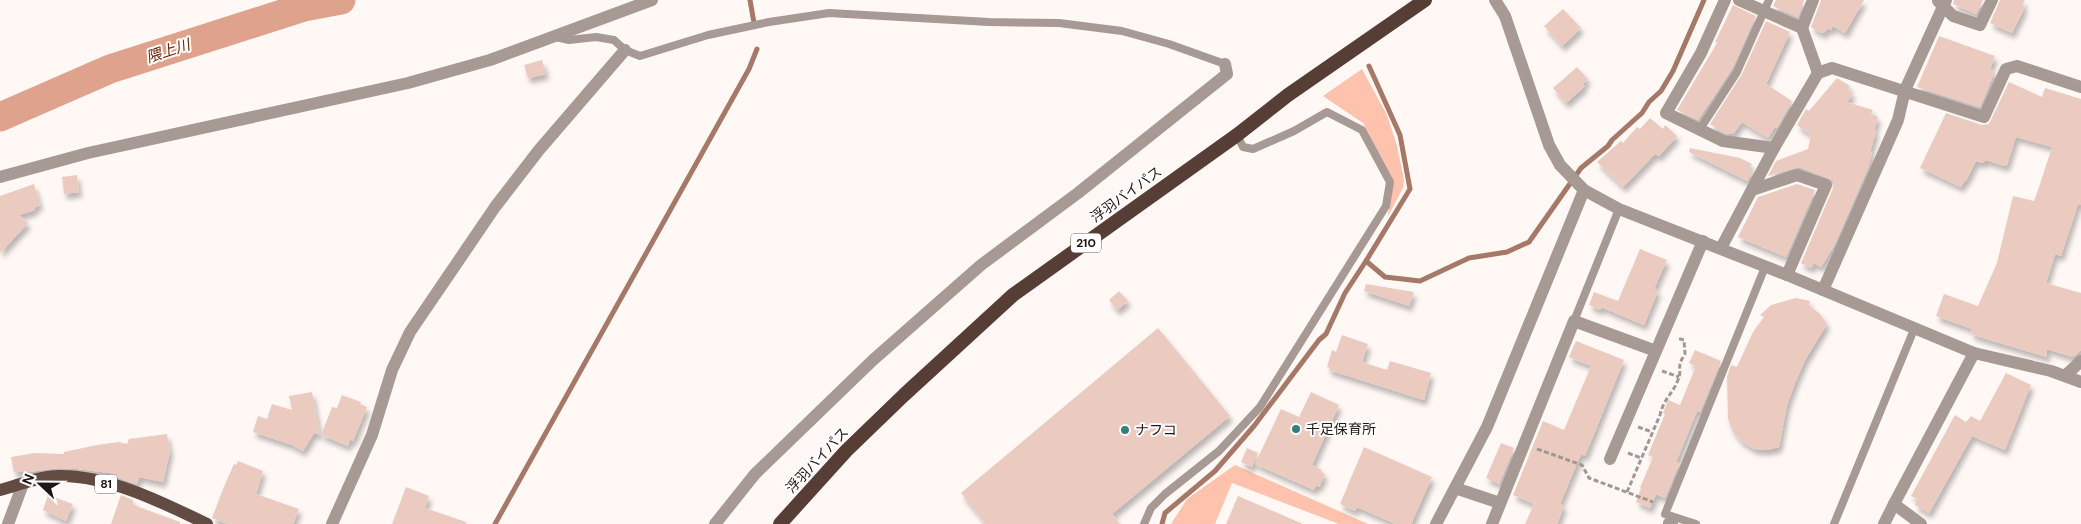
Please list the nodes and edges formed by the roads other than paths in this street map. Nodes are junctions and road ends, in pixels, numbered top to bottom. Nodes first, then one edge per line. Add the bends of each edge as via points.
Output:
1 (652, 0) edge
2 (1425, 0) edge
3 (1495, 0) edge
4 (1725, 0) edge
5 (1739, 0) edge
6 (1813, 0) edge
7 (1992, 0) edge
8 (1942, 2) edge
9 (1766, 6) edge
10 (1802, 28) junction
11 (554, 36) junction
12 (625, 50) junction
13 (1225, 64) joint
14 (1818, 73) junction
15 (2081, 87) edge
16 (1905, 90) junction
17 (1700, 130) junction
18 (1236, 135) junction
19 (1774, 148) junction
20 (0, 177) edge
21 (1584, 190) junction
22 (1752, 190) junction
23 (1619, 209) junction
24 (1703, 241) junction
25 (1721, 248) junction
26 (1765, 267) junction
27 (1786, 275) junction
28 (1823, 290) junction
29 (1574, 322) junction
30 (1914, 327) junction
31 (1656, 351) junction
32 (1974, 353) junction
33 (2081, 361) edge
34 (2065, 376) junction
35 (2081, 382) edge
36 (1610, 459) dead end
37 (23, 484) junction
38 (1455, 488) junction
39 (0, 490) edge
40 (1500, 503) junction
41 (1894, 504) junction
42 (8, 524) edge
43 (207, 524) edge
44 (332, 524) edge
45 (715, 524) edge
46 (780, 524) edge
47 (1144, 524) edge
48 (1436, 524) edge
49 (1492, 524) edge
50 (1696, 524) edge
51 (1834, 524) edge
52 (1884, 524) edge
53 (1921, 524) edge

1 - 11 street
2 - 18 highway, 浮羽バイパス / 210 via 1288,94
3 - 21 street via 1504,16 1549,145 1560,166
4 - 17 street via 1701,53 1666,113
5 - 9 street
6 - 10 street
7 - 8 street via 1980,25 1953,16
8 - 16 street
9 - 10 street
9 - 17 lane via 1737,72
10 - 14 street
11 - 12 lane via 569,40 596,37 614,40
11 - 20 street via 490,60 408,83 88,153
12 - 13 lane via 640,56 708,35 829,13 1059,23 1122,31
12 - 44 street via 495,207 410,332 392,370 372,435
13 - 45 street via 1227,74 1086,187 981,265 873,360 755,474
14 - 16 street via 1832,68
14 - 19 street
15 - 16 street via 2017,66 2006,69 1984,116
16 - 28 street via 1898,120
17 - 19 street via 1723,141
18 - 46 highway, 浮羽バイパス / 210 via 1013,295 897,401
18 - 47 lane via 1243,147 1253,149 1327,112 1362,130 1390,182 1386,206 1260,407 1218,451 1151,508
19 - 22 street
21 - 23 street
21 - 38 street via 1487,427
22 - 25 street
22 - 27 street via 1797,175 1826,185
23 - 24 street
23 - 29 lane
24 - 25 street
24 - 31 street
25 - 26 street
26 - 27 street
26 - 50 lane via 1665,514
27 - 28 street
28 - 30 street
29 - 31 street
29 - 40 street
30 - 32 street
30 - 51 lane
31 - 36 street
32 - 34 street
32 - 41 street
33 - 34 street
34 - 35 street
37 - 39 main road, 81
37 - 42 street
37 - 43 main road, 81 via 60,476 84,479 133,491
38 - 40 street
38 - 48 street
40 - 49 street
41 - 52 street
41 - 53 street

